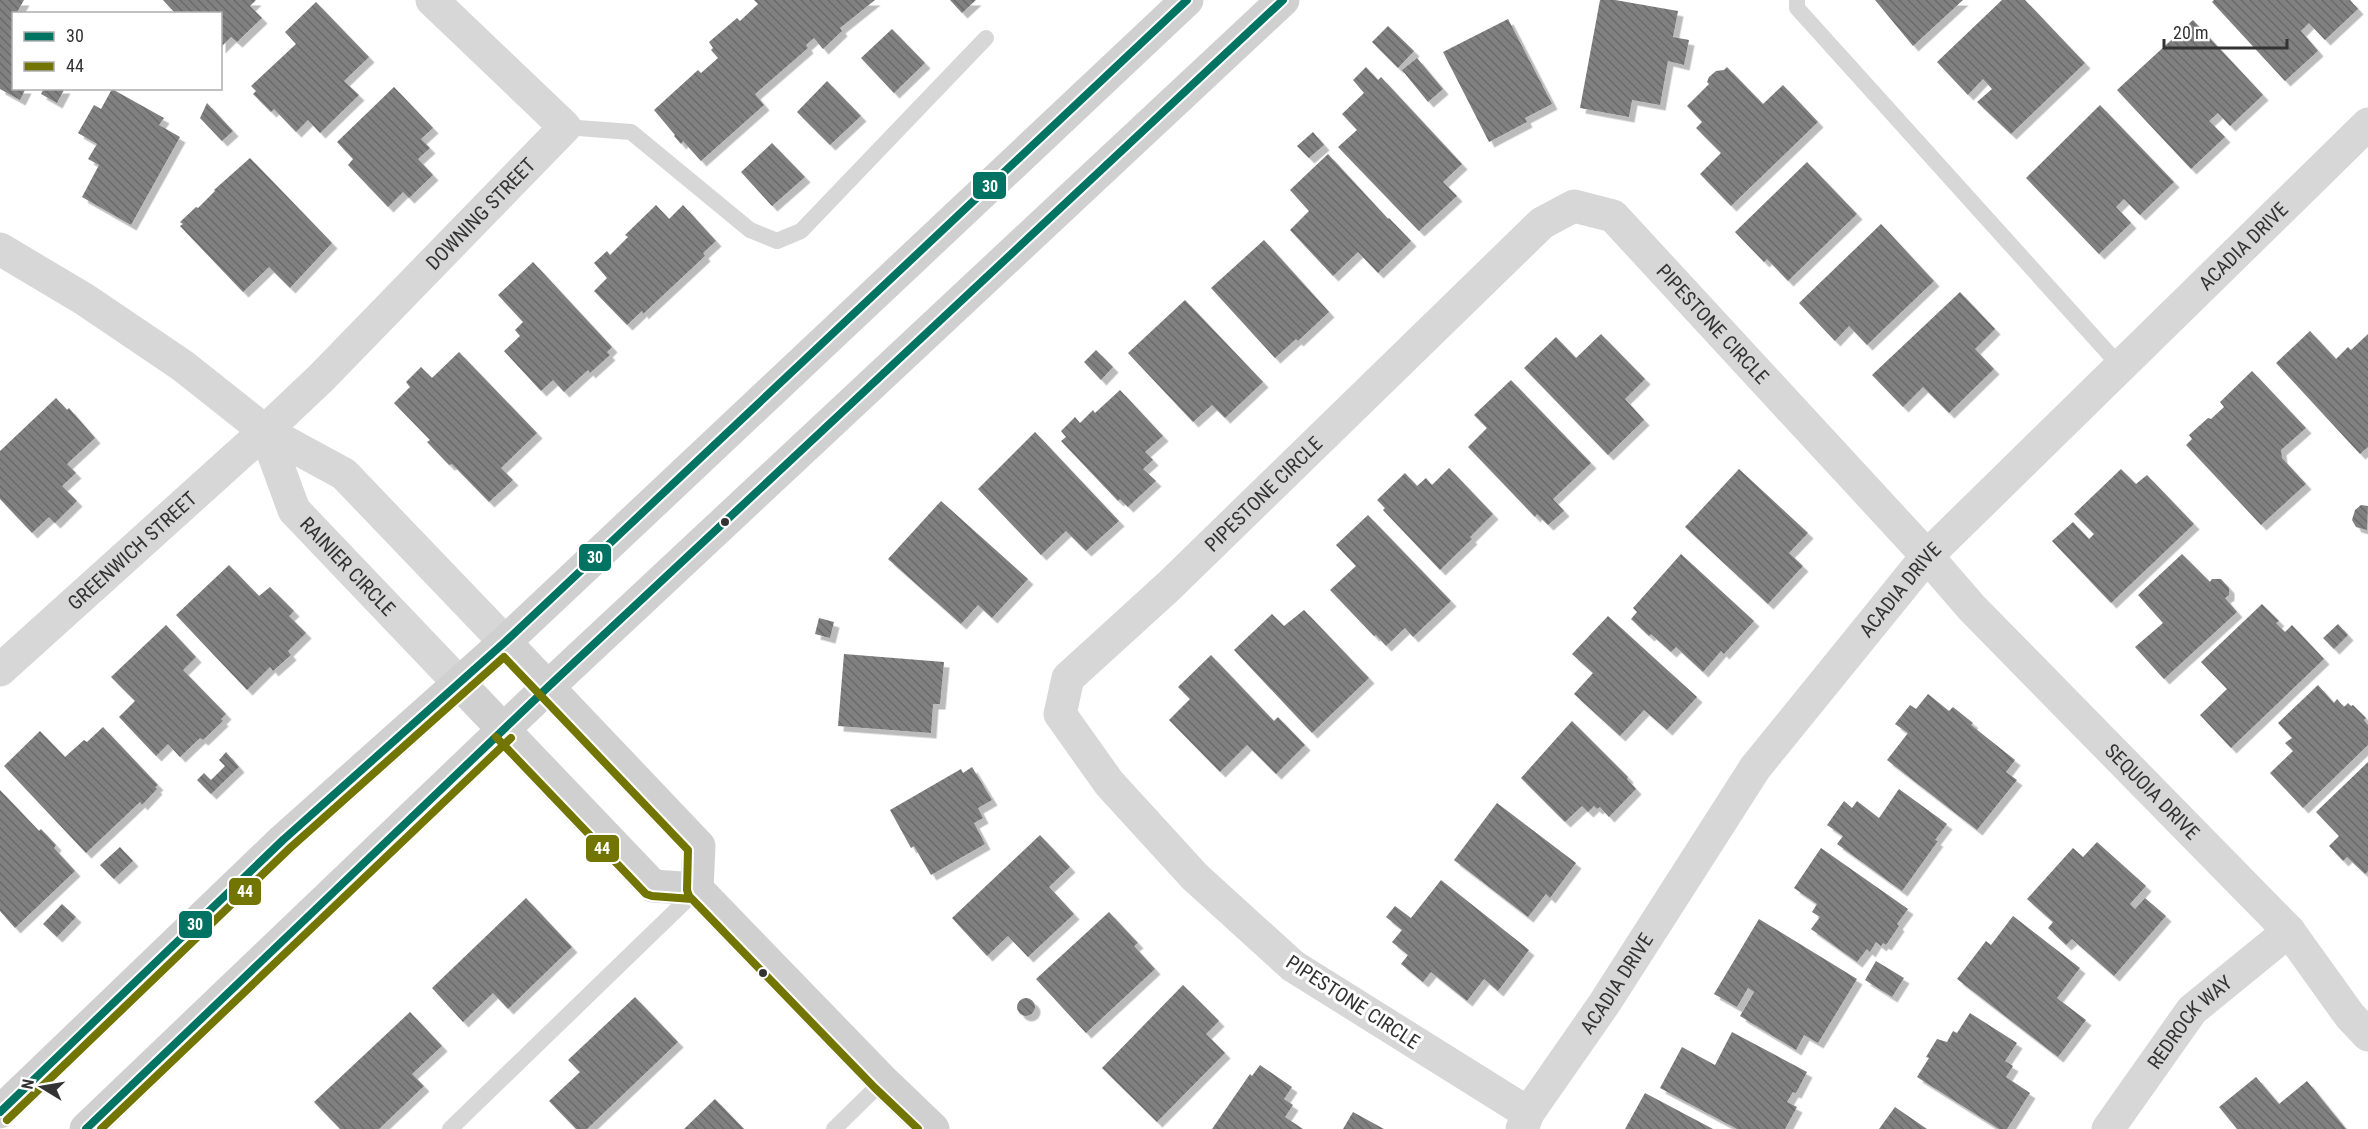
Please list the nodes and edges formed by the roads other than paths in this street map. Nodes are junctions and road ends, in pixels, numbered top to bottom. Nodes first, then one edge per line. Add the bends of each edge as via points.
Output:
1 (432, 0) edge
2 (1186, 0) edge
3 (1283, 0) edge
4 (1797, 0) edge
5 (986, 38) dead end
6 (2368, 124) edge
7 (565, 127) junction
8 (0, 249) edge
9 (2120, 366) junction
10 (265, 431) junction
11 (1928, 556) junction
12 (505, 642) junction
13 (0, 670) edge
14 (459, 683) junction
15 (548, 687) junction
16 (504, 730) junction
17 (697, 890) junction
18 (2289, 931) junction
19 (2368, 1035) edge
20 (883, 1082) junction
21 (0, 1112) edge
22 (1525, 1121) edge
23 (86, 1129) edge
24 (450, 1129) edge
25 (834, 1129) edge
26 (933, 1129) edge
27 (2108, 1129) edge

1 - 7 street
2 - 12 main road
3 - 15 main road
4 - 9 lane via 1797,8
5 - 7 lane via 801,231 777,241 750,230 631,132
6 - 9 street, ACADIA DRIVE
7 - 10 street, DOWNING STREET
8 - 10 street via 153,346
9 - 11 street, ACADIA DRIVE
10 - 12 street via 344,474
10 - 13 street, GREENWICH STREET
10 - 14 street, RAINIER CIRCLE via 294,510
11 - 18 street, SEQUOIA DRIVE via 1972,608
11 - 22 street, ACADIA DRIVE via 1755,768
11 - 22 street, PIPESTONE CIRCLE via 1613,216 1574,206 1542,223 1068,678 1060,714 1109,783 1195,877 1293,966
12 - 14 main road
12 - 15 main road
14 - 16 main road
14 - 21 main road via 283,840
15 - 16 main road
15 - 17 main road via 699,846
16 - 17 main road via 653,886
16 - 23 main road
17 - 20 main road
17 - 24 lane
18 - 19 street, SEQUOIA DRIVE
18 - 27 street, REDROCK WAY via 2192,1010
20 - 25 lane
20 - 26 main road

